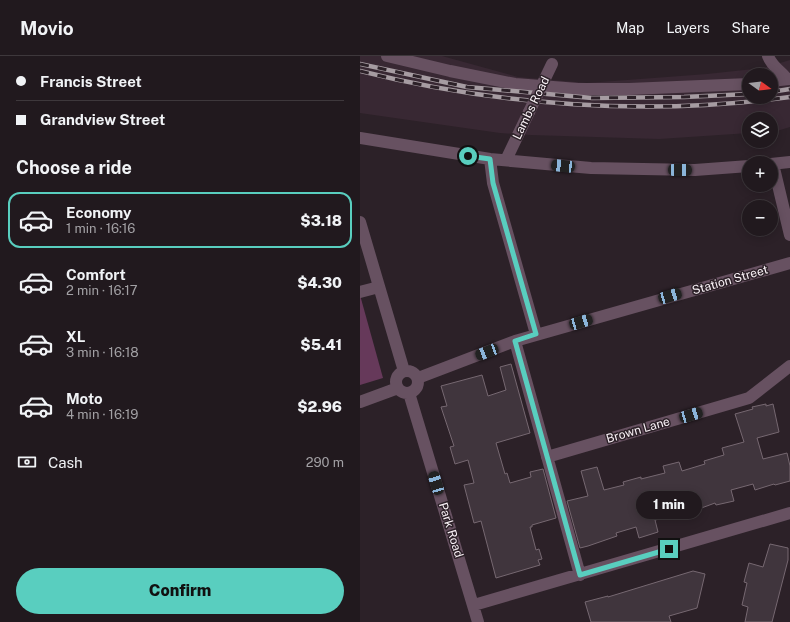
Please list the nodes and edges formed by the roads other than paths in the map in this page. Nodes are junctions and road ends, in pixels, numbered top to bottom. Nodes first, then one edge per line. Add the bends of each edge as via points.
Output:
1 (387, 56) edge
2 (768, 56) edge
3 (555, 60) edge
4 (788, 79) edge
5 (778, 81) edge
6 (742, 84) edge
7 (360, 138) edge
8 (490, 159) junction
9 (506, 160) junction
10 (790, 162) edge
11 (778, 163) edge
12 (742, 167) edge
13 (778, 188) edge
14 (360, 222) edge
15 (790, 235) edge
16 (790, 263) edge
17 (380, 287) junction
18 (360, 292) edge
19 (536, 334) junction
20 (515, 341) junction
21 (790, 366) edge
22 (404, 371) junction
23 (418, 378) junction
24 (398, 388) junction
25 (409, 393) junction
26 (360, 402) edge
27 (547, 456) junction
28 (790, 513) edge
29 (580, 575) junction
30 (474, 605) junction
31 (478, 622) edge

1 - 6 street via 515,84 578,90
2 - 4 street via 777,71
3 - 9 street, Lambs Road, bridge
4 - 5 street
7 - 8 street
8 - 9 street
8 - 19 street via 493,183
9 - 12 street via 591,168 695,170
10 - 11 street
13 - 15 street
14 - 17 street
16 - 19 street, Station Street
17 - 18 street
17 - 22 street
19 - 20 street, Station Street
20 - 23 street, Station Street
20 - 27 street
21 - 27 street, Brown Lane via 748,398
22 - 23 street via 413,372
22 - 24 street via 396,379
23 - 25 street via 416,388
24 - 25 street via 401,392
24 - 26 street
25 - 30 street, Park Road
27 - 29 street
28 - 29 street
29 - 30 street
30 - 31 street, Park Road

